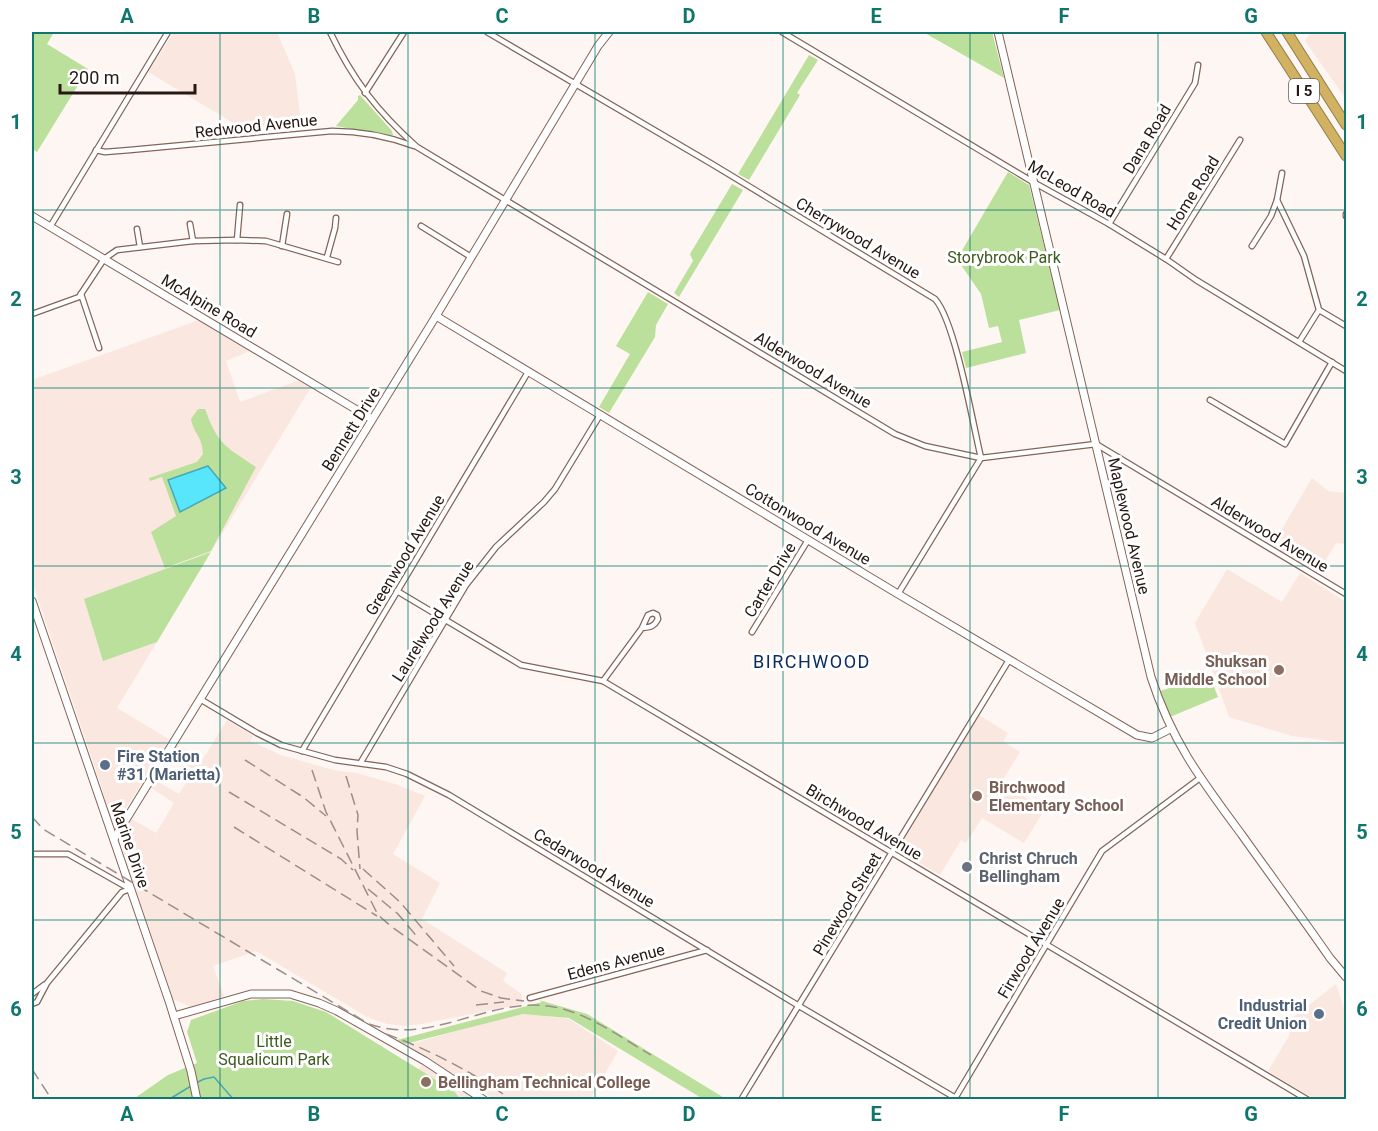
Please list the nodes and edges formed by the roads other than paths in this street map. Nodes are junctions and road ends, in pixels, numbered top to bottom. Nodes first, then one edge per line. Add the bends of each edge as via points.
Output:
1 (168, 32) edge
2 (330, 32) edge
3 (404, 32) edge
4 (487, 32) edge
5 (609, 32) edge
6 (782, 32) edge
7 (998, 32) edge
8 (1266, 32) edge
9 (1287, 32) edge
10 (1198, 65) dead end
11 (1313, 72) junction
12 (575, 84) junction
13 (365, 93) junction
14 (1347, 119) edge
15 (1347, 125) edge
16 (1240, 140) dead end
17 (417, 147) junction
18 (96, 150) junction
19 (1345, 155) edge
20 (1282, 173) dead end
21 (1033, 182) junction
22 (506, 200) junction
23 (1277, 200) junction
24 (240, 205) dead end
25 (286, 214) dead end
26 (32, 216) edge
27 (336, 218) dead end
28 (190, 224) dead end
29 (1109, 224) junction
30 (421, 226) dead end
31 (50, 227) junction
32 (137, 229) dead end
33 (237, 240) junction
34 (193, 241) junction
35 (282, 246) junction
36 (1252, 246) dead end
37 (140, 247) junction
38 (327, 257) junction
39 (471, 257) junction
40 (1166, 259) junction
41 (104, 260) junction
42 (338, 262) dead end
43 (81, 294) junction
44 (1319, 310) junction
45 (32, 314) edge
46 (436, 316) junction
47 (1347, 326) edge
48 (1299, 342) junction
49 (99, 348) dead end
50 (1332, 362) junction
51 (1347, 370) edge
52 (528, 372) junction
53 (1210, 400) dead end
54 (600, 415) junction
55 (372, 419) junction
56 (1096, 444) junction
57 (981, 458) junction
58 (808, 540) junction
59 (397, 591) junction
60 (898, 594) junction
61 (1347, 594) edge
62 (32, 601) edge
63 (446, 620) junction
64 (642, 628) dead end
65 (752, 632) dead end
66 (1009, 660) junction
67 (603, 681) junction
68 (200, 699) junction
69 (1170, 729) junction
70 (302, 751) junction
71 (361, 762) junction
72 (1200, 778) junction
73 (114, 839) junction
74 (892, 853) junction
75 (32, 854) edge
76 (130, 889) junction
77 (1047, 945) junction
78 (707, 950) junction
79 (1347, 977) edge
80 (47, 983) junction
81 (32, 994) edge
82 (530, 998) dead end
83 (32, 1004) edge
84 (799, 1006) junction
85 (174, 1016) junction
86 (956, 1099) edge
87 (197, 1100) edge
88 (484, 1100) edge
89 (741, 1100) edge
90 (1308, 1100) edge

1 - 18 street
2 - 13 street, Alderwood Avenue
3 - 13 street
4 - 12 street, Cherrywood Avenue
5 - 12 street, Bennett Drive
6 - 21 street, McLeod Road
7 - 21 street, Maplewood Avenue
8 - 19 highway, I 5
9 - 11 highway, I 5
10 - 29 street, Dana Road via 1195,83
11 - 14 highway
11 - 15 highway, I 5
12 - 22 street, Bennett Drive
12 - 57 street, Cherrywood Avenue via 935,299 942,306 954,344
13 - 17 street, Alderwood Avenue
16 - 40 street, Home Road
17 - 18 street, Redwood Avenue via 390,137 332,131
17 - 22 street, Alderwood Avenue
18 - 31 street
20 - 23 street
21 - 29 street, McLeod Road
21 - 56 street, Maplewood Avenue
22 - 39 street, Bennett Drive
22 - 57 street, Alderwood Avenue via 895,434 925,446
23 - 36 street
23 - 44 street via 1304,256
24 - 33 street
25 - 35 street
26 - 31 street, McAlpine Road
27 - 38 street
28 - 34 street
29 - 40 street, McLeod Road
30 - 39 street
31 - 41 street, McAlpine Road
32 - 37 street
33 - 34 street
33 - 35 street
34 - 37 street
35 - 38 street
37 - 41 street via 117,250
38 - 42 street
39 - 46 street, Bennett Drive
40 - 48 street, McLeod Road
41 - 43 street
41 - 55 street, McAlpine Road
43 - 45 street
43 - 49 street
44 - 47 street
44 - 48 street
46 - 52 street, Cottonwood Avenue
46 - 55 street, Bennett Drive
48 - 50 street, McLeod Road
50 - 51 street, McLeod Road
50 - 53 street via 1285,444
52 - 54 street, Cottonwood Avenue
52 - 59 street, Greenwood Avenue
54 - 58 street, Cottonwood Avenue
54 - 63 street, Laurelwood Avenue via 555,489 485,559
55 - 68 street, Bennett Drive
56 - 57 street, Alderwood Avenue
56 - 61 street, Alderwood Avenue
56 - 69 street, Maplewood Avenue via 1151,677
57 - 60 street
58 - 60 street, Cottonwood Avenue
58 - 65 street, Carter Drive
59 - 63 street, Birchwood Avenue
59 - 70 street, Greenwood Avenue
60 - 66 street, Cottonwood Avenue
62 - 73 street, Marine Drive
63 - 67 street, Birchwood Avenue via 521,665
63 - 71 street, Laurelwood Avenue
64 - 67 street
66 - 69 street, Cottonwood Avenue via 1137,735 1152,738
66 - 74 street, Pinewood Street
67 - 74 street, Birchwood Avenue
68 - 70 street, Cedarwood Avenue via 257,733
68 - 73 street, Bennett Drive
69 - 72 street, Maplewood Avenue
70 - 71 street, Cedarwood Avenue
71 - 78 street, Cedarwood Avenue via 407,774 449,795
72 - 77 street, Firwood Avenue via 1102,851
72 - 79 street, Maplewood Avenue
73 - 76 street, Marine Drive
74 - 77 street, Birchwood Avenue
74 - 84 street, Pinewood Street
75 - 76 street via 68,854
76 - 80 street via 122,892
76 - 85 street, Marine Drive
77 - 86 street, Firwood Avenue
77 - 90 street, Birchwood Avenue
78 - 82 street, Edens Avenue
78 - 84 street, Cedarwood Avenue
80 - 81 street
80 - 83 street
84 - 86 street, Cedarwood Avenue
84 - 89 street, Pinewood Street
85 - 87 street, Marine Drive
85 - 88 street via 251,994 290,994 336,1011 425,1061

